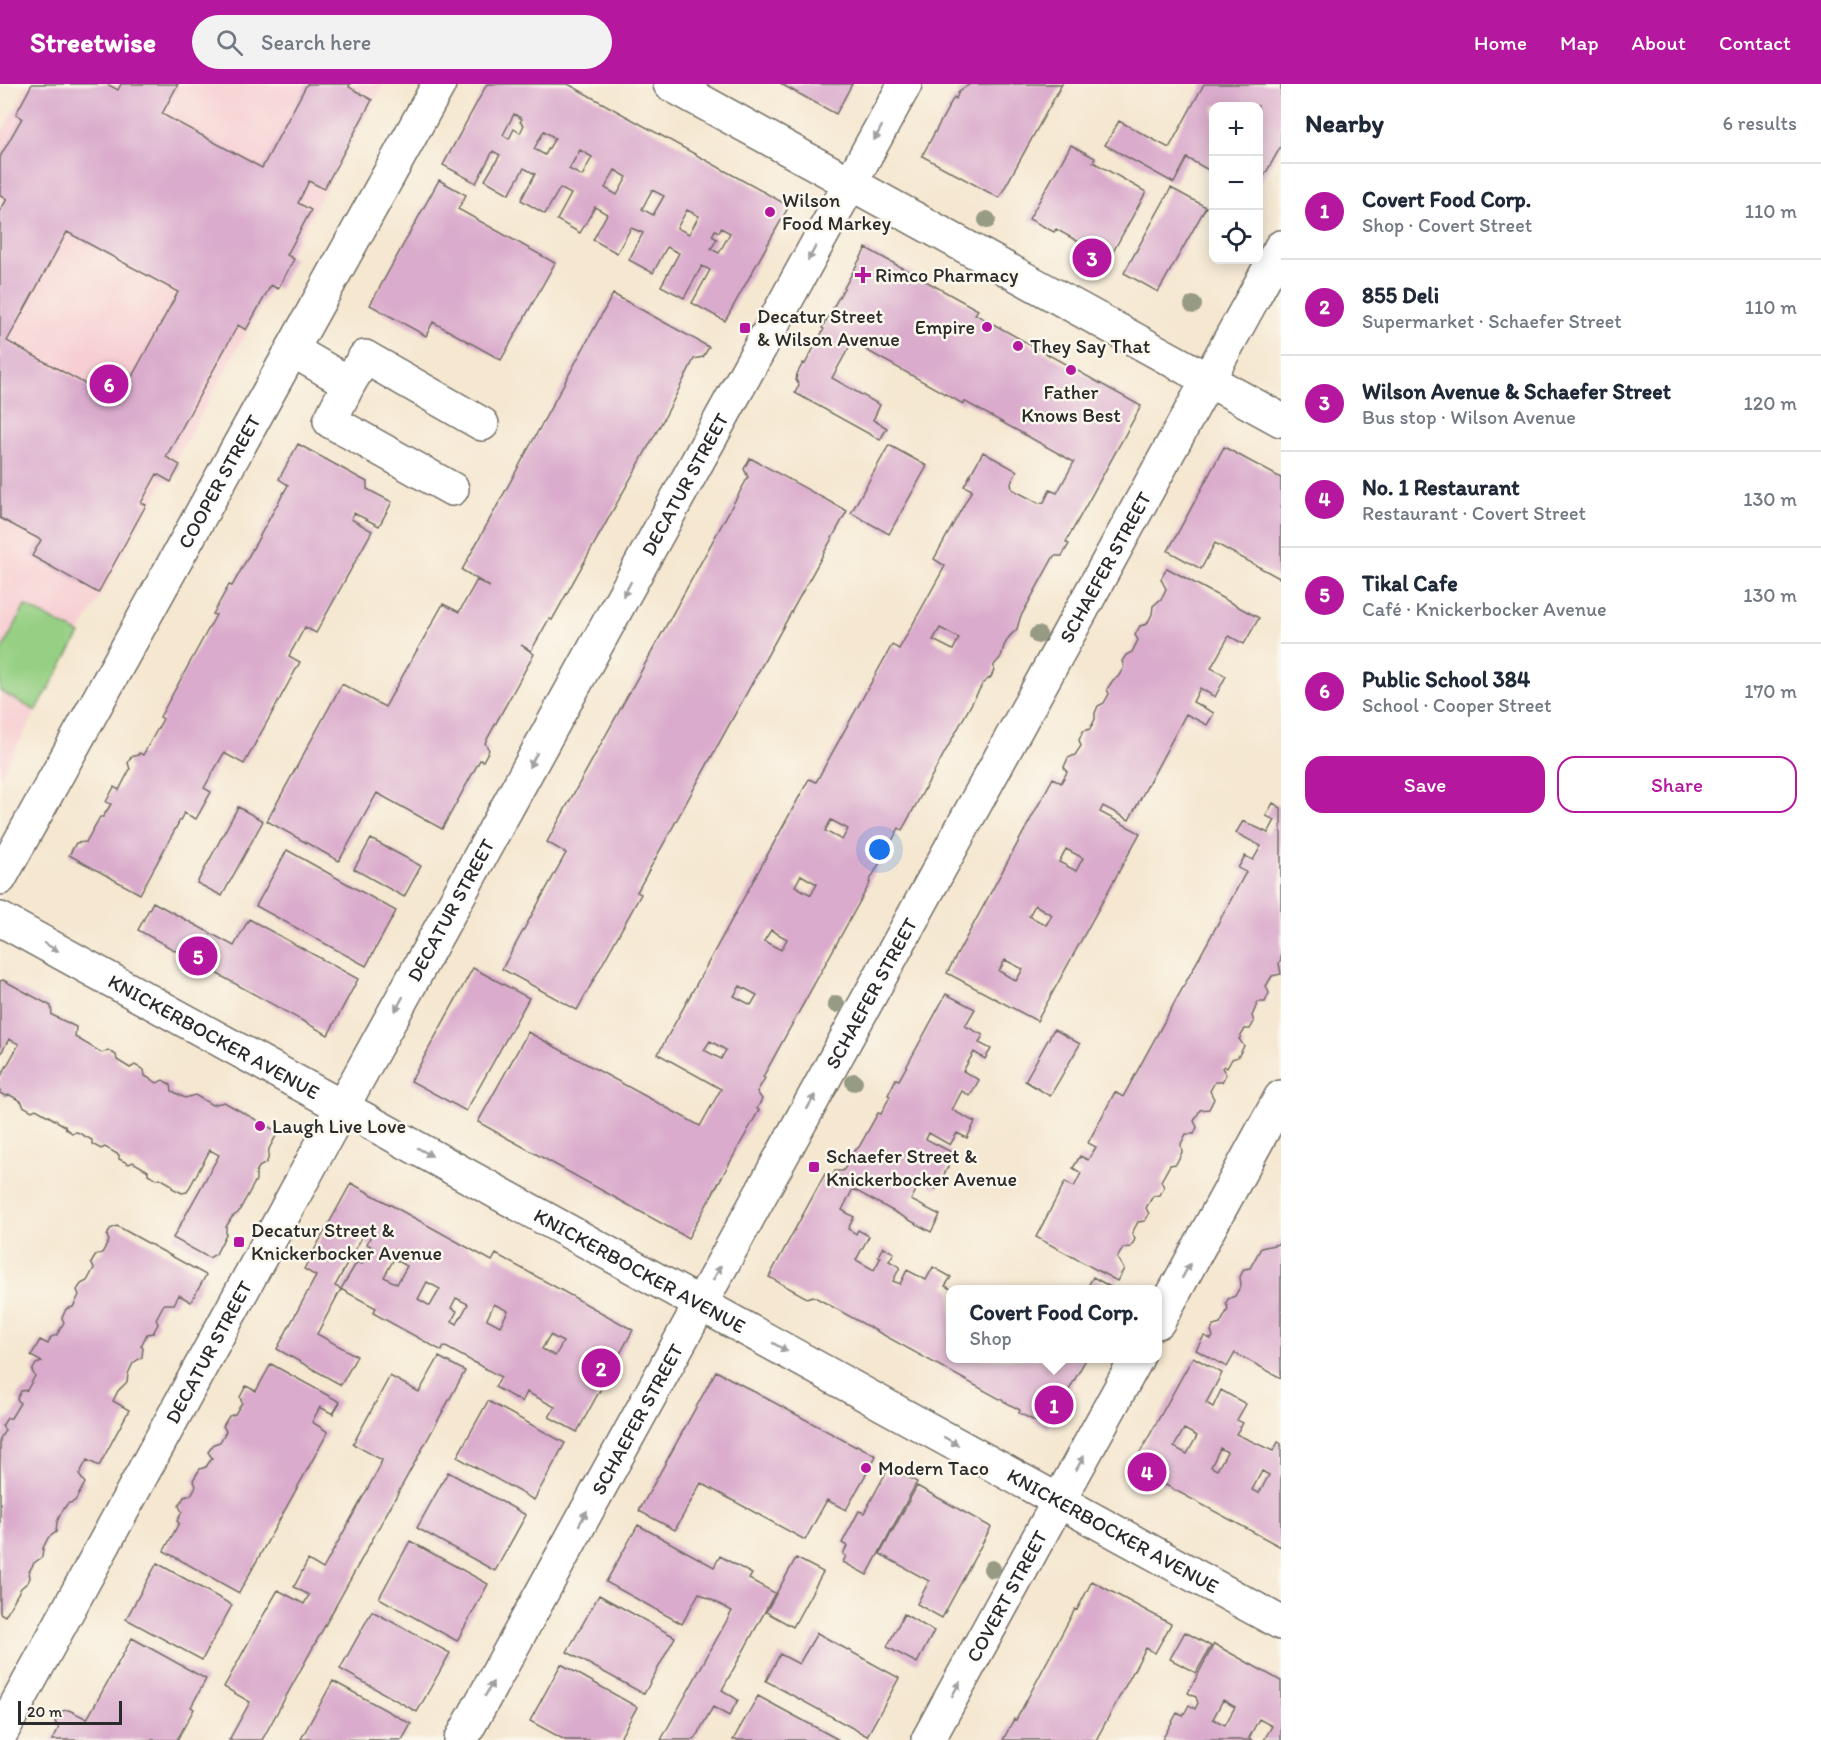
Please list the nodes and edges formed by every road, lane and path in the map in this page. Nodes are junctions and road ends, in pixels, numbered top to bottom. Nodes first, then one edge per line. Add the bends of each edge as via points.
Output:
1 (439, 84) edge
2 (670, 84) edge
3 (905, 84) edge
4 (850, 183) junction
5 (1281, 247) edge
6 (292, 350) junction
7 (1208, 380) junction
8 (350, 383) junction
9 (1281, 420) edge
10 (482, 424) dead end
11 (452, 489) dead end
12 (0, 878) edge
13 (0, 919) edge
14 (1281, 1096) edge
15 (342, 1107) junction
16 (701, 1304) junction
17 (1162, 1315) edge
18 (1135, 1363) edge
19 (1060, 1501) junction
20 (1281, 1623) edge
21 (0, 1735) edge
22 (461, 1740) edge
23 (928, 1740) edge

1 - 6 street, COOPER STREET
2 - 4 street
3 -> 4 street, DECATUR STREET
4 - 7 street
4 -> 15 street, DECATUR STREET
5 - 7 street, SCHAEFER STREET
6 - 8 street
6 - 12 street, COOPER STREET
7 - 9 street
16 -> 7 street, SCHAEFER STREET
8 - 10 street via 365,357
8 - 11 street via 330,422
13 -> 15 street, KNICKERBOCKER AVENUE
17 -> 14 street
15 -> 16 street, KNICKERBOCKER AVENUE
15 - 21 street, DECATUR STREET
16 -> 19 street, KNICKERBOCKER AVENUE
22 -> 16 street, SCHAEFER STREET
19 -> 18 street, COVERT STREET
19 - 20 street, KNICKERBOCKER AVENUE
23 -> 19 street, COVERT STREET

